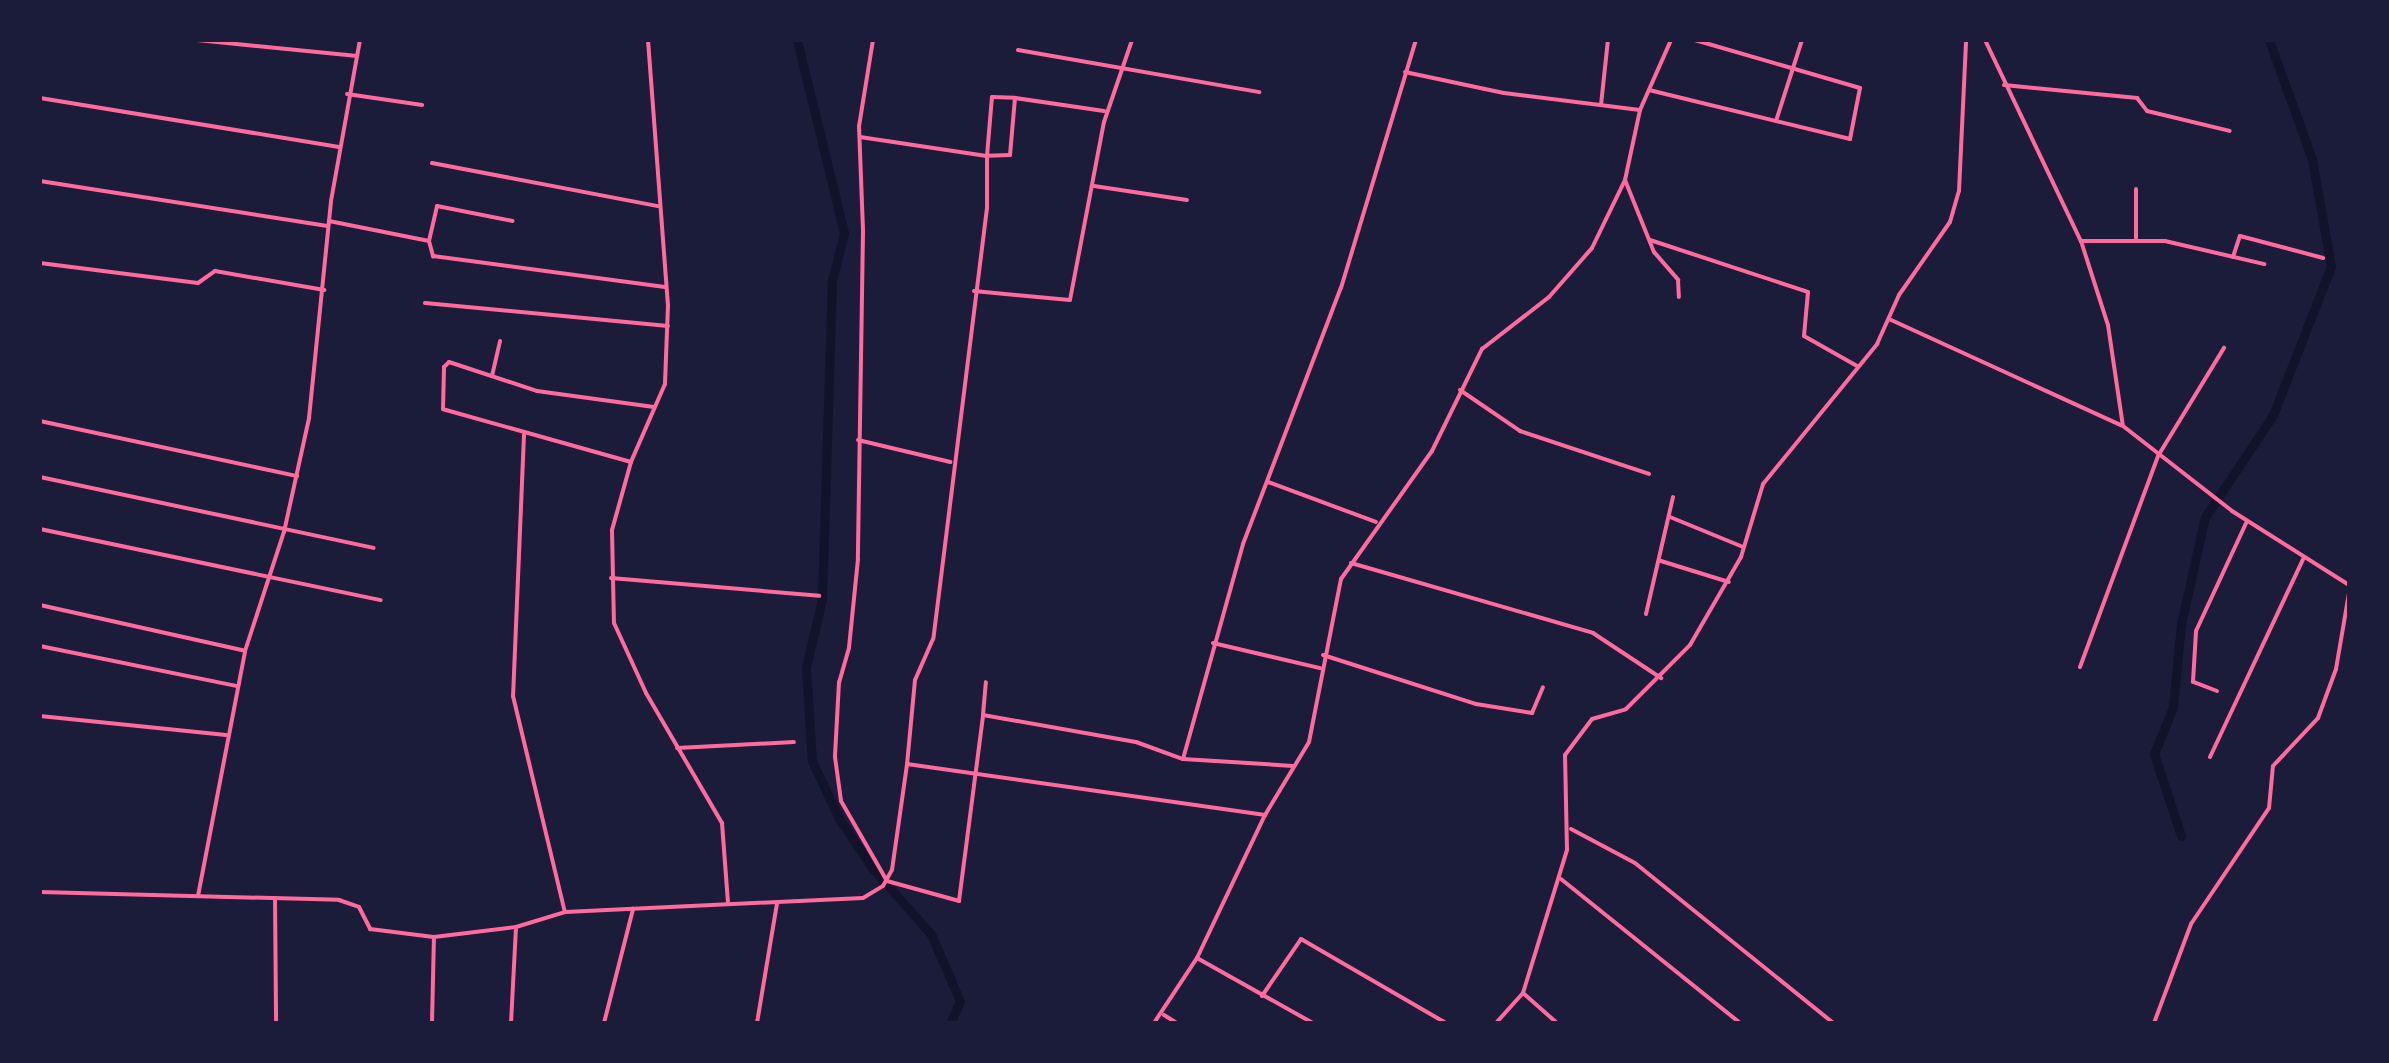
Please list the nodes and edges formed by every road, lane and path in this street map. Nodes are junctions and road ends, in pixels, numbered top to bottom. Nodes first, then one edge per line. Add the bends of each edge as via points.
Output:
1 (197, 40) edge
2 (360, 40) edge
3 (648, 40) edge
4 (873, 40) edge
5 (1132, 40) edge
6 (1416, 40) edge
7 (1608, 40) edge
8 (1670, 40) edge
9 (1695, 40) edge
10 (1802, 40) edge
11 (1966, 40) edge
12 (1985, 40) edge
13 (1018, 50) dead end
14 (357, 56) junction
15 (1793, 70) junction
16 (1119, 72) junction
17 (1405, 72) junction
18 (2004, 85) junction
19 (1649, 90) junction
20 (1259, 92) dead end
21 (347, 94) junction
22 (40, 98) edge
23 (1014, 98) junction
24 (422, 105) dead end
25 (1601, 105) junction
26 (1640, 110) junction
27 (1106, 111) junction
28 (1775, 122) junction
29 (2230, 131) dead end
30 (859, 136) junction
31 (339, 147) junction
32 (987, 156) junction
33 (432, 163) dead end
34 (1625, 180) junction
35 (40, 181) edge
36 (1094, 186) junction
37 (2136, 189) dead end
38 (1187, 200) dead end
39 (660, 206) junction
40 (513, 221) dead end
41 (328, 224) junction
42 (2136, 238) junction
43 (1650, 240) junction
44 (2081, 240) junction
45 (430, 241) junction
46 (2233, 257) junction
47 (2323, 258) dead end
48 (40, 264) edge
49 (2264, 264) dead end
50 (665, 287) junction
51 (324, 290) junction
52 (974, 291) junction
53 (1680, 298) dead end
54 (426, 303) dead end
55 (1889, 319) junction
56 (668, 326) junction
57 (500, 342) dead end
58 (2224, 348) dead end
59 (1857, 366) junction
60 (492, 376) junction
61 (1460, 390) junction
62 (654, 407) junction
63 (40, 421) edge
64 (2122, 426) junction
65 (524, 435) junction
66 (858, 440) junction
67 (2158, 456) junction
68 (631, 462) junction
69 (952, 462) junction
70 (1649, 474) dead end
71 (298, 476) junction
72 (40, 477) edge
73 (1268, 482) junction
74 (1673, 497) dead end
75 (1670, 517) junction
76 (2247, 521) junction
77 (1377, 522) junction
78 (40, 529) edge
79 (284, 532) junction
80 (1743, 546) junction
81 (374, 548) dead end
82 (2302, 560) junction
83 (1660, 561) junction
84 (1351, 563) junction
85 (268, 574) junction
86 (612, 578) junction
87 (1728, 582) junction
88 (2349, 586) edge
89 (2349, 593) edge
90 (819, 596) dead end
91 (380, 600) dead end
92 (40, 605) edge
93 (1646, 614) dead end
94 (1213, 644) junction
95 (40, 646) edge
96 (245, 651) junction
97 (1323, 654) junction
98 (2080, 668) dead end
99 (1322, 669) junction
100 (1661, 678) junction
101 (986, 682) dead end
102 (238, 686) junction
103 (1542, 687) dead end
104 (2217, 691) dead end
105 (984, 715) junction
106 (40, 716) edge
107 (226, 734) junction
108 (794, 742) dead end
109 (677, 748) junction
110 (2210, 757) dead end
111 (1183, 759) junction
112 (907, 764) junction
113 (1293, 766) junction
114 (978, 773) junction
115 (1265, 815) junction
116 (1571, 829) junction
117 (1560, 877) junction
118 (886, 881) junction
119 (40, 892) edge
120 (198, 896) junction
121 (276, 898) junction
122 (728, 903) junction
123 (776, 903) junction
124 (633, 908) junction
125 (565, 912) junction
126 (516, 927) junction
127 (434, 937) junction
128 (1196, 958) junction
129 (1522, 993) junction
130 (1262, 996) junction
131 (1162, 1014) junction
132 (276, 1020) edge
133 (432, 1023) edge
134 (511, 1023) edge
135 (604, 1023) edge
136 (757, 1023) edge
137 (1154, 1023) edge
138 (1178, 1023) edge
139 (1313, 1023) edge
140 (1446, 1023) edge
141 (1496, 1023) edge
142 (1557, 1023) edge
143 (1740, 1023) edge
144 (1833, 1023) edge
145 (2154, 1023) edge

1 - 14 street
2 - 14 street
3 - 39 street
4 - 30 street
5 - 16 street
6 - 17 street
7 - 25 street
8 - 19 street
9 - 15 street
10 - 15 street
11 - 55 street via 1956,208
12 - 18 street
13 - 16 street
14 - 21 street
15 - 28 street
15 - 28 street via 1860,88 1850,140
16 - 20 street
16 - 27 street
17 - 25 street
17 - 73 street via 1341,288
18 - 29 street via 2138,98 2147,111
18 - 44 street
19 - 26 street
19 - 28 street
21 - 24 street
21 - 31 street
22 - 31 street
23 - 27 street
23 - 32 street via 1010,155
23 - 32 street via 988,100
25 - 26 street
26 - 34 street
27 - 36 street
30 - 32 street
30 - 66 street
31 - 41 street
32 - 52 street
33 - 39 street
34 - 43 street
34 - 61 street via 1580,265 1549,298 1492,336
35 - 41 street
36 - 38 street
36 - 52 street via 1070,300
37 - 42 street
39 - 50 street
40 - 45 street via 437,206
41 - 45 street
41 - 51 street
42 - 44 street
42 - 46 street
43 - 53 street via 1678,280
43 - 59 street via 1808,292 1804,336
44 - 64 street via 2108,326
45 - 50 street via 433,256
46 - 47 street via 2240,236
46 - 49 street
48 - 51 street via 198,283 215,271
50 - 56 street
51 - 71 street
52 - 69 street
54 - 56 street
55 - 59 street
55 - 64 street
56 - 62 street via 665,384
57 - 60 street
58 - 67 street
59 - 80 street via 1763,484
60 - 62 street via 537,391
60 - 65 street via 446,363 441,408
61 - 70 street via 1520,430
61 - 77 street via 1432,451
62 - 68 street
63 - 71 street
64 - 67 street
65 - 68 street
65 - 125 street via 513,696
66 - 69 street
66 - 118 street via 858,558 850,648 839,682 836,783
67 - 76 street
67 - 98 street
68 - 86 street via 612,530
69 - 112 street via 933,639 915,680
71 - 79 street
72 - 79 street
73 - 77 street
73 - 94 street
74 - 75 street
75 - 80 street
75 - 83 street
76 - 82 street
76 - 104 street via 2196,631 2193,682
77 - 84 street
78 - 85 street
79 - 81 street
79 - 85 street
80 - 87 street
82 - 88 street
82 - 110 street
83 - 87 street
83 - 93 street
84 - 97 street via 1332,603
84 - 100 street via 1593,633
85 - 91 street
85 - 96 street
86 - 90 street
86 - 109 street via 614,623
87 - 100 street
89 - 145 street via 2336,669 2318,718 2273,766 2268,808 2198,910
92 - 96 street
94 - 99 street
94 - 111 street
95 - 102 street
96 - 102 street
97 - 99 street
97 - 103 street via 1495,707 1532,712
99 - 113 street via 1311,735
100 - 116 street via 1626,709 1592,719 1564,754
101 - 105 street
102 - 107 street
105 - 111 street via 1136,742
105 - 114 street
106 - 107 street
107 - 120 street
108 - 109 street
109 - 122 street via 722,823
111 - 113 street
112 - 114 street
112 - 118 street via 896,856
113 - 115 street
114 - 115 street
114 - 118 street via 959,902
115 - 128 street
116 - 117 street
116 - 144 street via 1634,863
117 - 129 street
117 - 143 street
118 - 123 street via 863,898
119 - 120 street
120 - 121 street
121 - 127 street via 350,902 370,929
121 - 132 street
122 - 123 street
122 - 124 street
123 - 136 street
124 - 125 street
124 - 135 street
125 - 126 street
126 - 127 street
126 - 134 street
127 - 133 street
128 - 130 street
128 - 131 street
129 - 141 street
129 - 142 street
130 - 139 street
130 - 140 street via 1300,938
131 - 137 street
131 - 138 street

